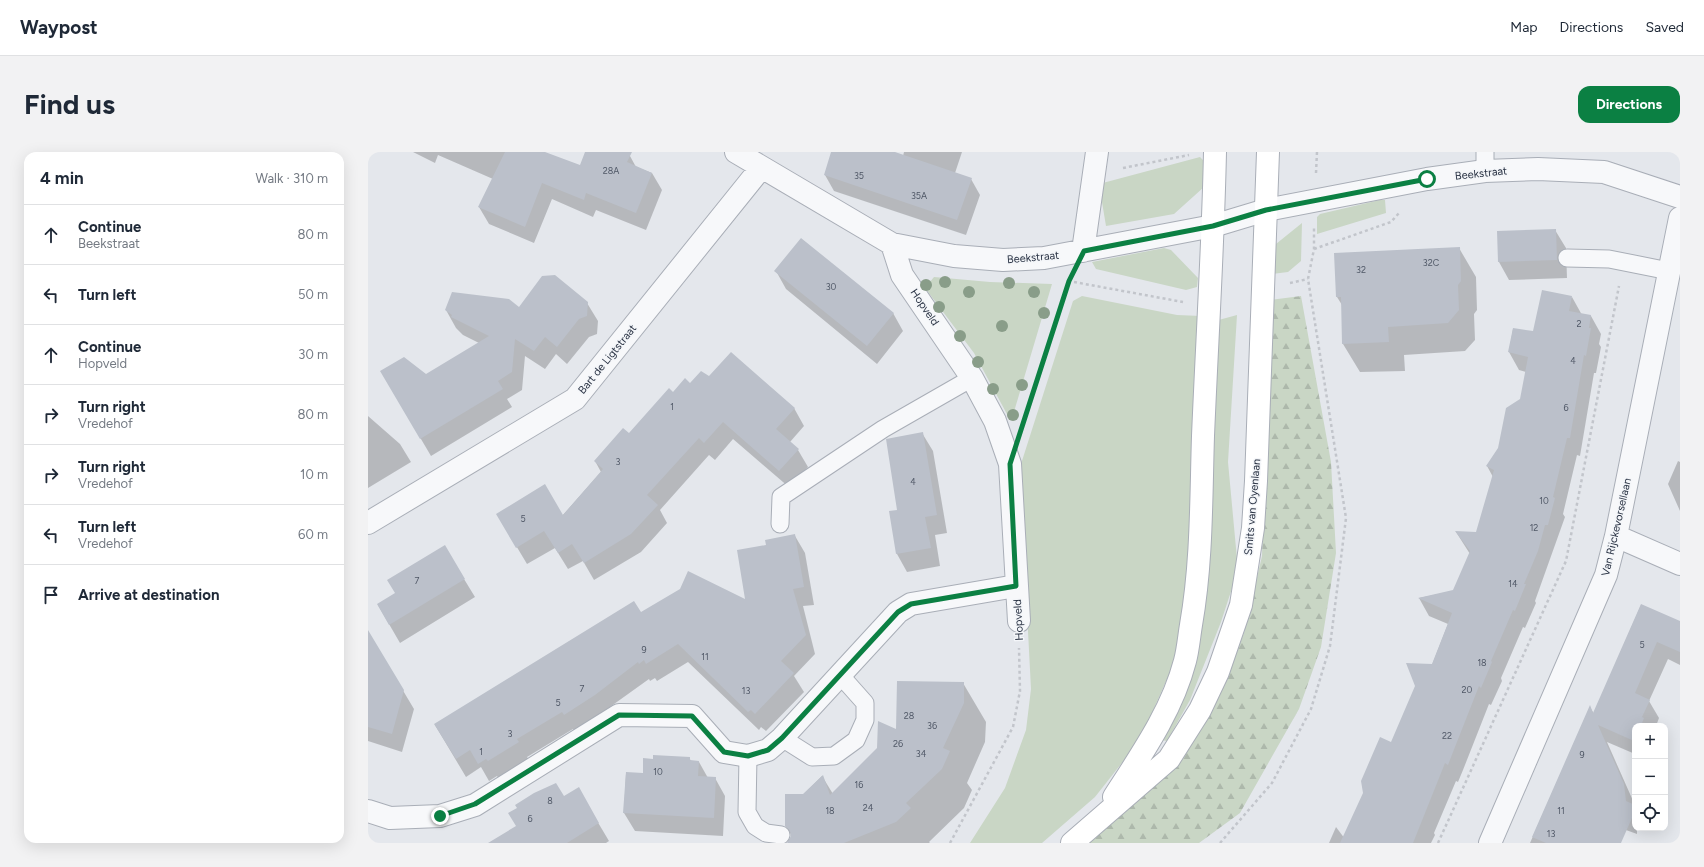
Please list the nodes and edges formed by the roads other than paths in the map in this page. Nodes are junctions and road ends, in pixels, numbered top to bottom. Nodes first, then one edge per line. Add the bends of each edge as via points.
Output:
1 (736, 152) edge
2 (1097, 152) edge
3 (1268, 152) edge
4 (1205, 153) edge
5 (1485, 162) edge
6 (761, 168) junction
7 (1680, 197) edge
8 (1266, 210) junction
9 (1680, 218) edge
10 (1213, 226) junction
11 (892, 244) junction
12 (1084, 251) junction
13 (1567, 258) dead end
14 (1669, 271) junction
15 (972, 378) junction
16 (368, 523) edge
17 (780, 524) dead end
18 (1616, 536) junction
19 (1680, 564) edge
20 (1016, 586) junction
21 (1019, 621) road end
22 (841, 676) junction
23 (782, 738) junction
24 (748, 756) junction
25 (368, 811) edge
26 (1103, 815) junction
27 (781, 834) dead end
28 (1072, 843) edge
29 (1490, 843) edge

1 - 6 street, Beekstraat
2 - 12 street
3 - 8 main road, Smits van Oyenlaan
4 - 10 main road, Smits van Oyenlaan
5 - 7 street, Beekstraat via 1604,172
5 - 8 street, Beekstraat via 1427,179
6 - 11 street, Beekstraat
6 - 16 street, Bart de Ligtstraat via 575,399
8 - 10 street, Beekstraat
8 - 26 main road, Smits van Oyenlaan via 1253,528 1241,605 1218,672 1200,710 1169,760
9 - 14 street, Van Rijckevorsellaan
10 - 12 street, Beekstraat
10 - 26 main road, Smits van Oyenlaan via 1208,300 1200,552 1196,597 1185,662 1172,699
11 - 12 street, Beekstraat via 954,256 1003,260 1044,258
11 - 15 street, Hopveld via 902,275
13 - 14 lane via 1609,258
14 - 18 street, Van Rijckevorsellaan
15 - 17 lane via 883,429 781,497
15 - 20 street, Hopveld via 995,421 1010,464
18 - 19 street
18 - 29 street, Van Rijckevorsellaan via 1606,575
20 - 21 street, Hopveld
20 - 22 street via 911,604 898,612
22 - 23 street
22 - 23 lane via 865,702 865,720 856,740 834,756 812,757
23 - 24 street via 768,750
24 - 25 street via 724,752 692,716 619,715 475,804 440,816 390,818
24 - 27 lane via 747,812 755,826 766,833
26 - 28 main road, Smits van Oyenlaan

